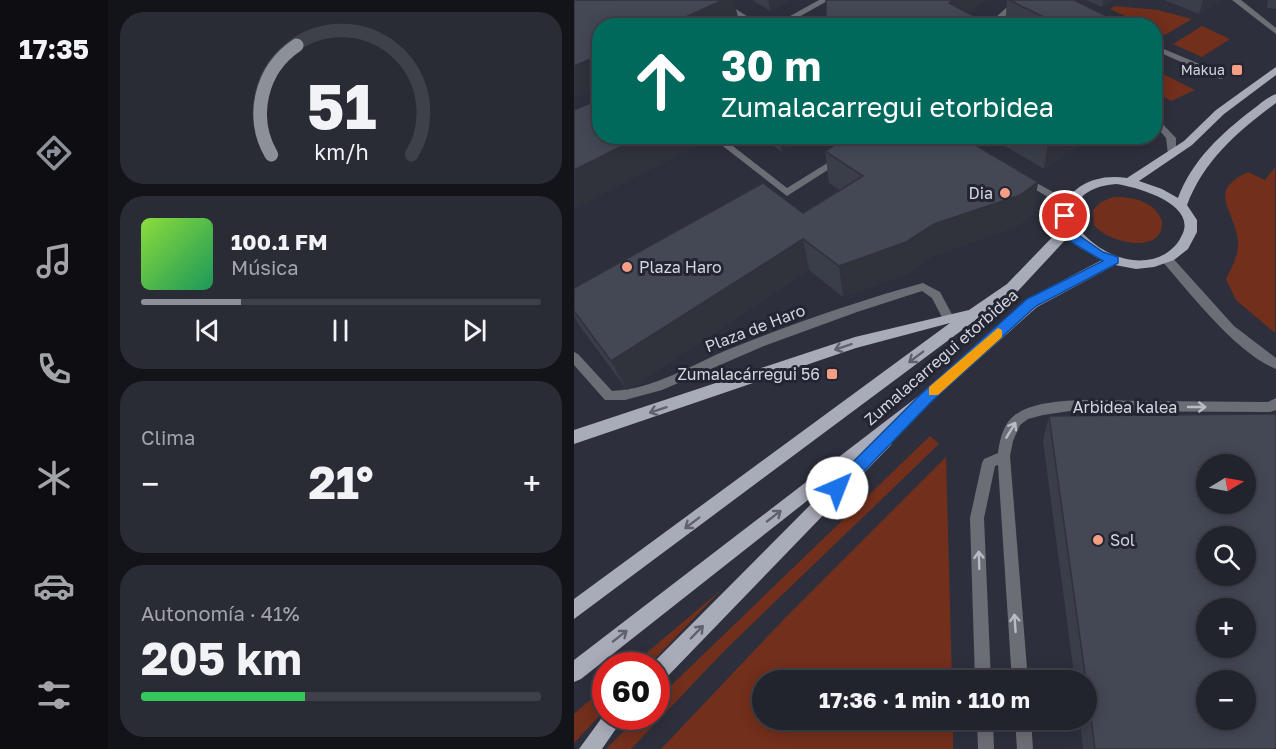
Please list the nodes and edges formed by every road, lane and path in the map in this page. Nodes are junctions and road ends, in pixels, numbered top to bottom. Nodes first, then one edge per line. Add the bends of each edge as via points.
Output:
1 (717, 0) edge
2 (826, 0) edge
3 (1019, 0) edge
4 (1236, 0) edge
5 (745, 18) edge
6 (791, 18) edge
7 (999, 18) edge
8 (1276, 32) edge
9 (1162, 50) edge
10 (1276, 70) edge
11 (1223, 77) dead end
12 (1276, 97) edge
13 (1162, 127) edge
14 (724, 144) edge
15 (1173, 154) junction
16 (847, 155) edge
17 (1016, 174) edge
18 (1130, 181) junction
19 (1067, 204) junction
20 (1181, 206) junction
21 (1068, 228) junction
22 (1166, 258) junction
23 (1114, 260) junction
24 (980, 309) junction
25 (949, 320) junction
26 (574, 357) edge
27 (1276, 364) edge
28 (926, 398) junction
29 (1274, 406) edge
30 (574, 437) edge
31 (1004, 456) junction
32 (574, 610) edge
33 (670, 660) edge
34 (983, 670) edge
35 (1019, 670) edge
36 (574, 672) edge
37 (604, 730) edge
38 (985, 730) edge
39 (1024, 730) edge
40 (589, 749) edge
41 (986, 749) edge
42 (1025, 749) edge

1 - 5 street
2 - 6 street
3 - 7 street
4 - 8 street
9 - 11 street
10 - 15 main road via 1249,88
12 - 20 main road via 1197,167
13 - 15 street via 1171,138
14 - 16 street via 787,193
15 - 18 main road
17 - 19 street
18 - 19 main road via 1091,184
18 - 20 main road via 1159,189
19 - 21 main road
20 - 22 main road via 1189,222 1188,239
21 - 23 main road via 1086,248
21 - 24 main road, Zumalacarregui etorbidea via 1012,288
22 - 23 main road via 1149,262
22 - 27 street via 1219,319 1252,350
23 - 28 main road, Zumalacarregui etorbidea via 1032,303
24 - 25 main road
24 -> 32 main road, Zumalacarregui etorbidea
25 - 26 street, Plaza de Haro via 937,295 923,287 736,352 632,396 609,396
25 -> 30 main road via 855,343
33 -> 28 main road
36 -> 28 main road, Zumalacarregui etorbidea
31 -> 29 street, Arbidea kalea via 1006,434 1013,424 1022,415 1038,410 1070,406
34 -> 31 street, Arbidea kalea via 977,518 989,463
35 -> 31 street, Arbidea kalea
37 - 40 main road
38 - 41 street
39 - 42 street

